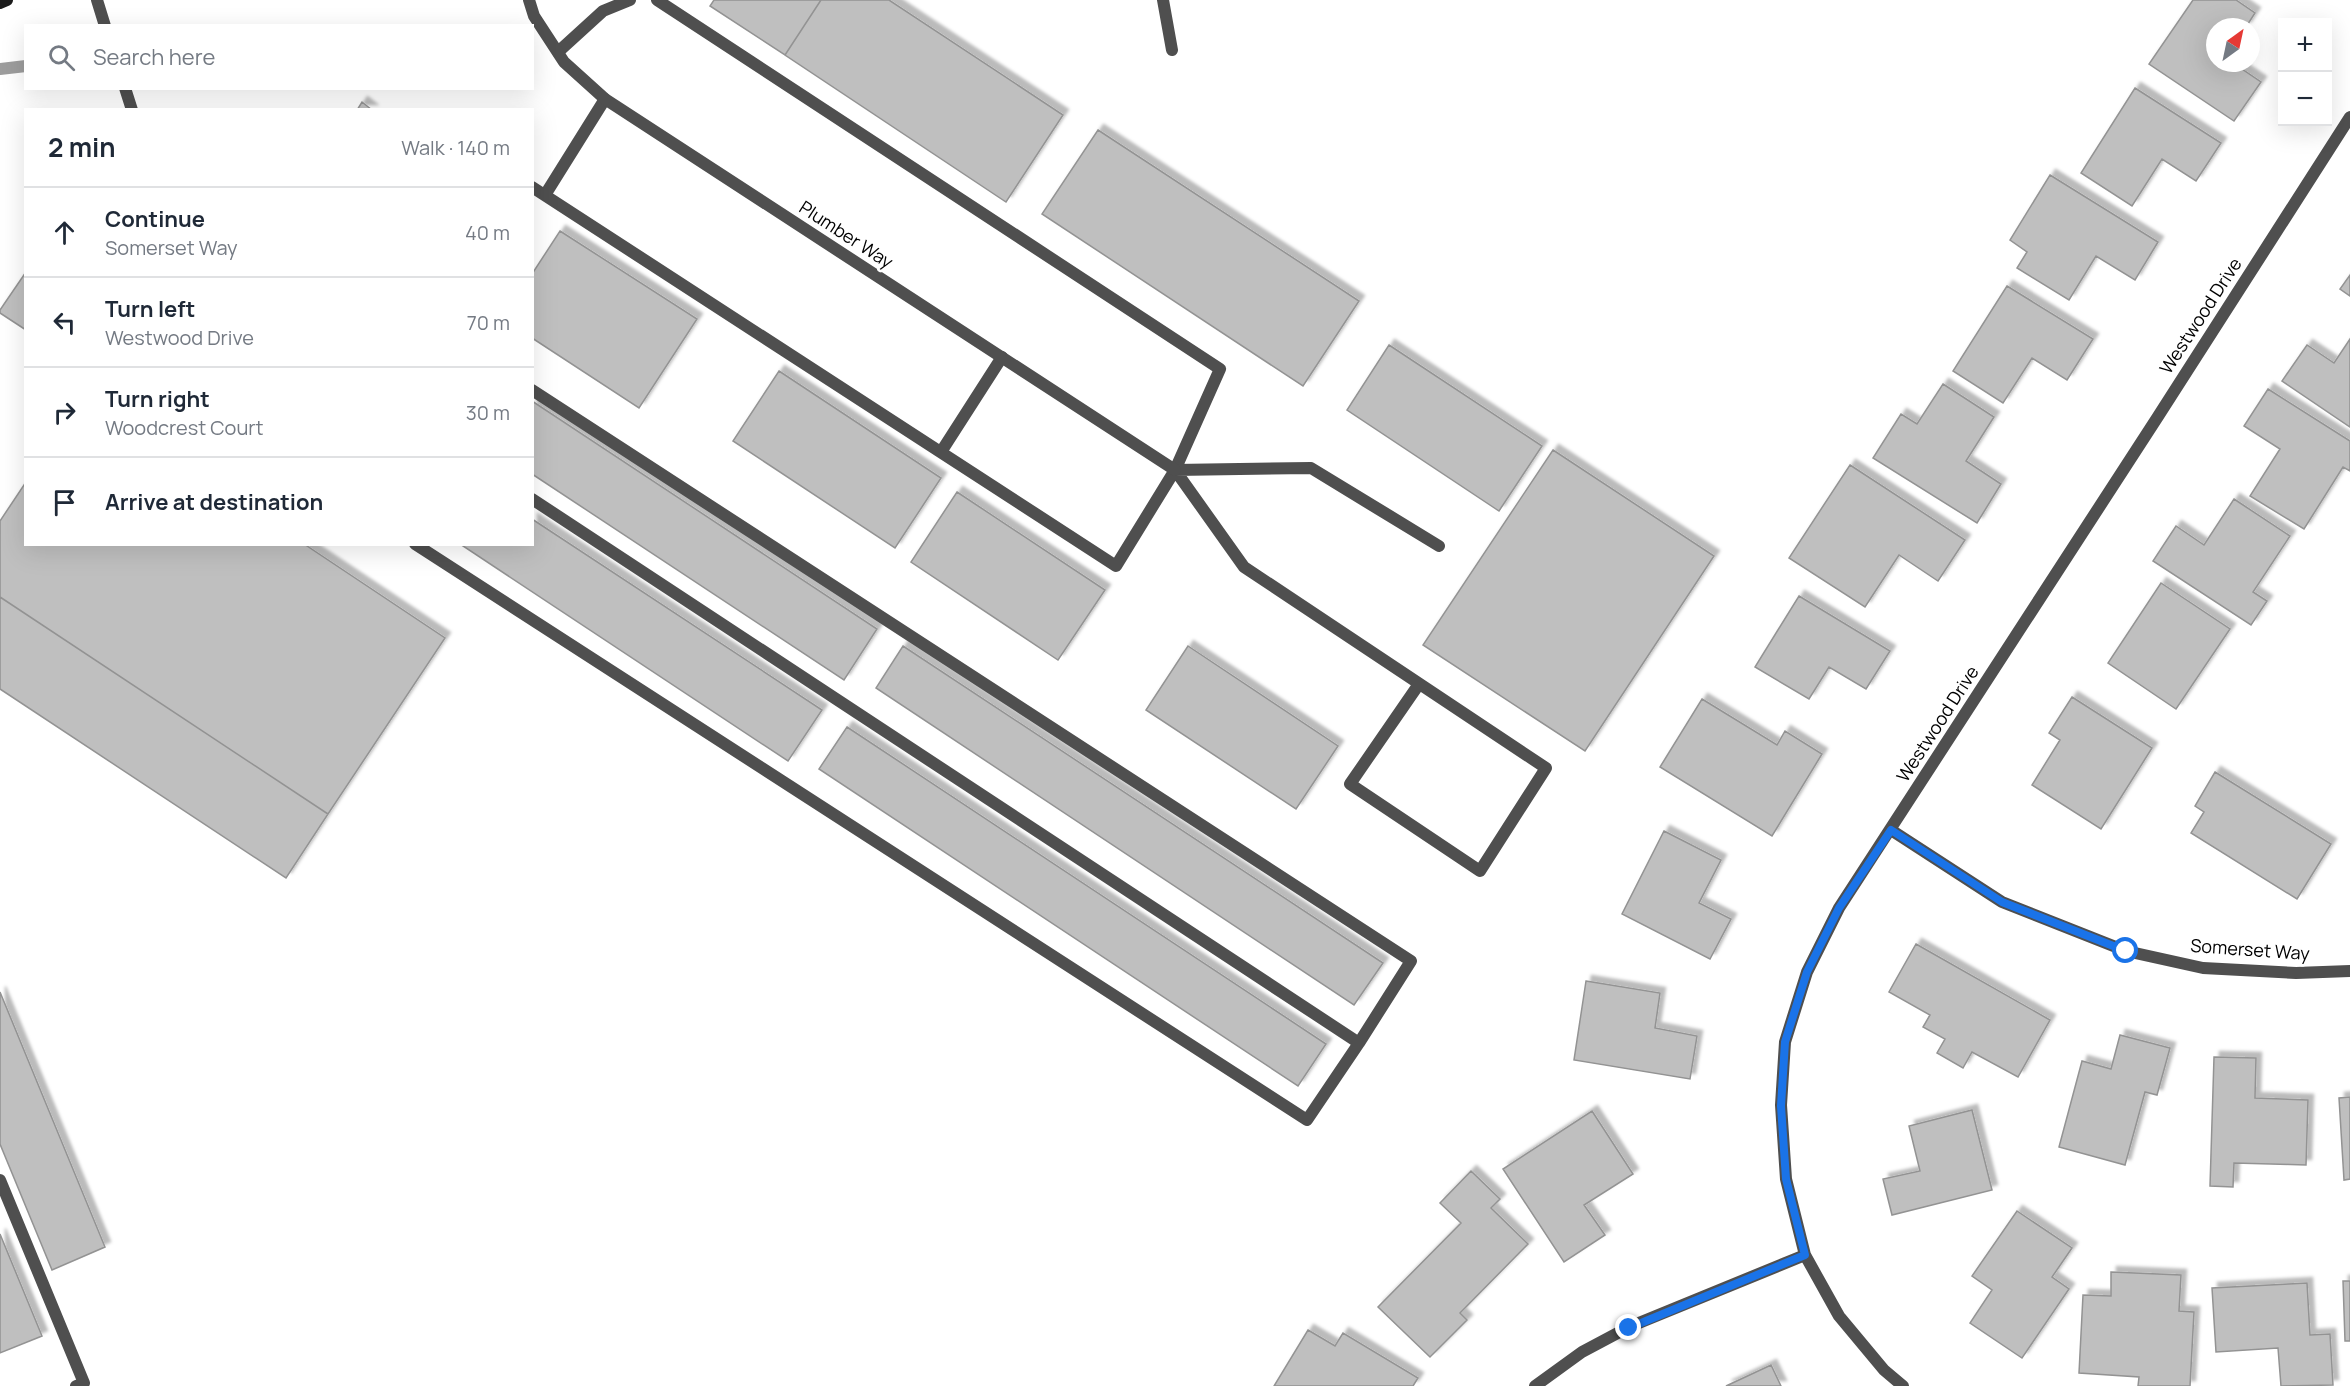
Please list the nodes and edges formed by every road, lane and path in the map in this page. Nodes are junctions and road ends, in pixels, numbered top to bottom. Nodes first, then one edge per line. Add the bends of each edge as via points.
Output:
1 (7, 0) edge
2 (97, 0) edge
3 (529, 0) edge
4 (630, 0) edge
5 (657, 0) edge
6 (1163, 0) edge
7 (0, 3) edge
8 (104, 24) edge
9 (1172, 50) dead end
10 (558, 52) junction
11 (126, 90) edge
12 (605, 99) junction
13 (131, 108) edge
14 (2350, 117) edge
15 (534, 188) edge
16 (545, 195) junction
17 (1002, 357) junction
18 (534, 391) edge
19 (941, 452) junction
20 (1175, 470) junction
21 (534, 500) edge
22 (418, 546) edge
23 (1439, 546) dead end
24 (1419, 684) junction
25 (1891, 830) junction
26 (2350, 971) edge
27 (1359, 1043) junction
28 (0, 1180) edge
29 (1805, 1255) junction
30 (76, 1386) edge
31 (1535, 1386) edge
32 (1903, 1386) edge

1 - 7 main road
2 - 8 street
3 - 10 street, Plumber Way via 534,16
4 - 10 street via 603,11
5 - 20 street via 1220,369
6 - 9 street
10 - 12 street, Plumber Way
11 - 13 street
12 - 16 street
12 - 17 street, Plumber Way
14 - 25 street, Westwood Drive
15 - 16 street
16 - 19 street
17 - 19 street
17 - 20 street, Plumber Way
18 - 27 street via 1411,961
19 - 20 street via 1116,566
20 - 23 street via 1311,468
20 - 24 street via 1244,567
21 - 27 street
22 - 27 street via 1308,1120
24 - 24 street via 1350,784 1480,871 1546,768
25 - 26 street, Somerset Way via 2002,902 2126,951 2203,968 2296,974
25 - 29 street, Westwood Drive via 1839,908 1807,972 1785,1042 1781,1106 1786,1179
28 - 30 street via 84,1383
29 - 31 street via 1629,1328 1582,1352
29 - 32 street, Westwood Drive via 1839,1316 1884,1370

